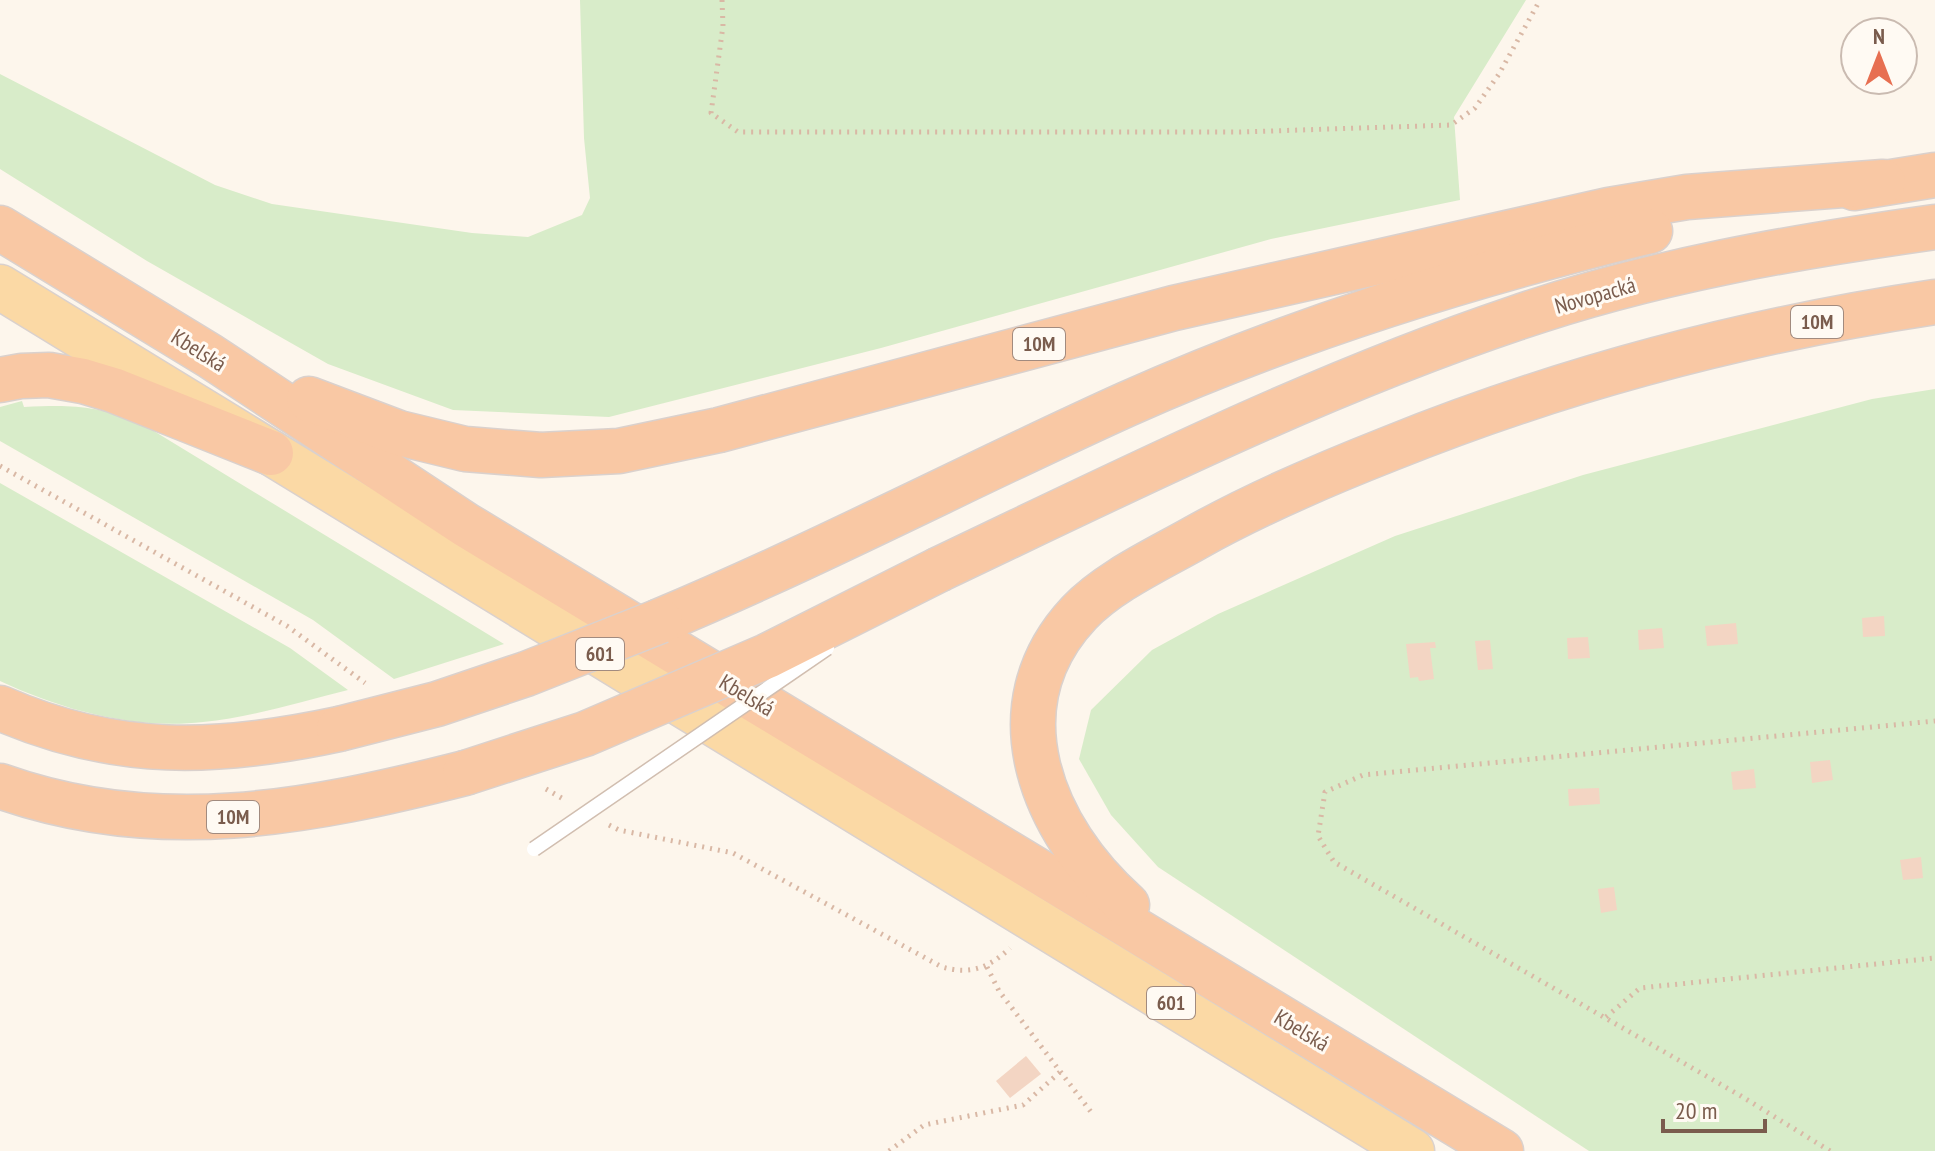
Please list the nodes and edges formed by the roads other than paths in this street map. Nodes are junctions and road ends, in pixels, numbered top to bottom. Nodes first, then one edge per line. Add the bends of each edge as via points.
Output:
1 (1935, 175) edge
2 (1883, 182) junction
3 (1935, 227) edge
4 (0, 228) edge
5 (0, 287) edge
6 (1935, 302) edge
7 (210, 356) junction
8 (0, 380) edge
9 (271, 453) junction
10 (940, 569) junction
11 (0, 708) edge
12 (0, 786) edge
13 (534, 849) dead end
14 (1236, 990) junction
15 (1412, 1151) edge
16 (1501, 1151) edge

1 - 2 highway, 10M
2 - 7 highway, 10M via 1687,197 1609,210 1201,301 719,430 595,454 504,454 421,439 355,418
2 - 11 highway, 10M, bridge via 1598,243 1269,345 1127,404 752,583 437,704 296,738 195,750 96,740
3 - 10 highway, Novopacká / 10M via 1716,263 1490,327 1270,414
4 - 7 highway, Kbelská / 601
5 - 9 main road, Kbelská / 601
6 - 14 highway, 10M via 1701,348 1520,400 1329,473 1233,517 1081,611 1052,650 1036,696 1034,745 1044,792 1094,874
7 - 14 highway, Kbelská / 601 via 466,525
8 - 9 highway via 49,375 83,381
9 - 15 main road, Kbelská / 601
10 - 12 highway, 10M, bridge via 767,656 585,734 393,792 323,807 188,819 38,800
10 - 13 lane, bridge
14 - 16 highway, Kbelská / 601

